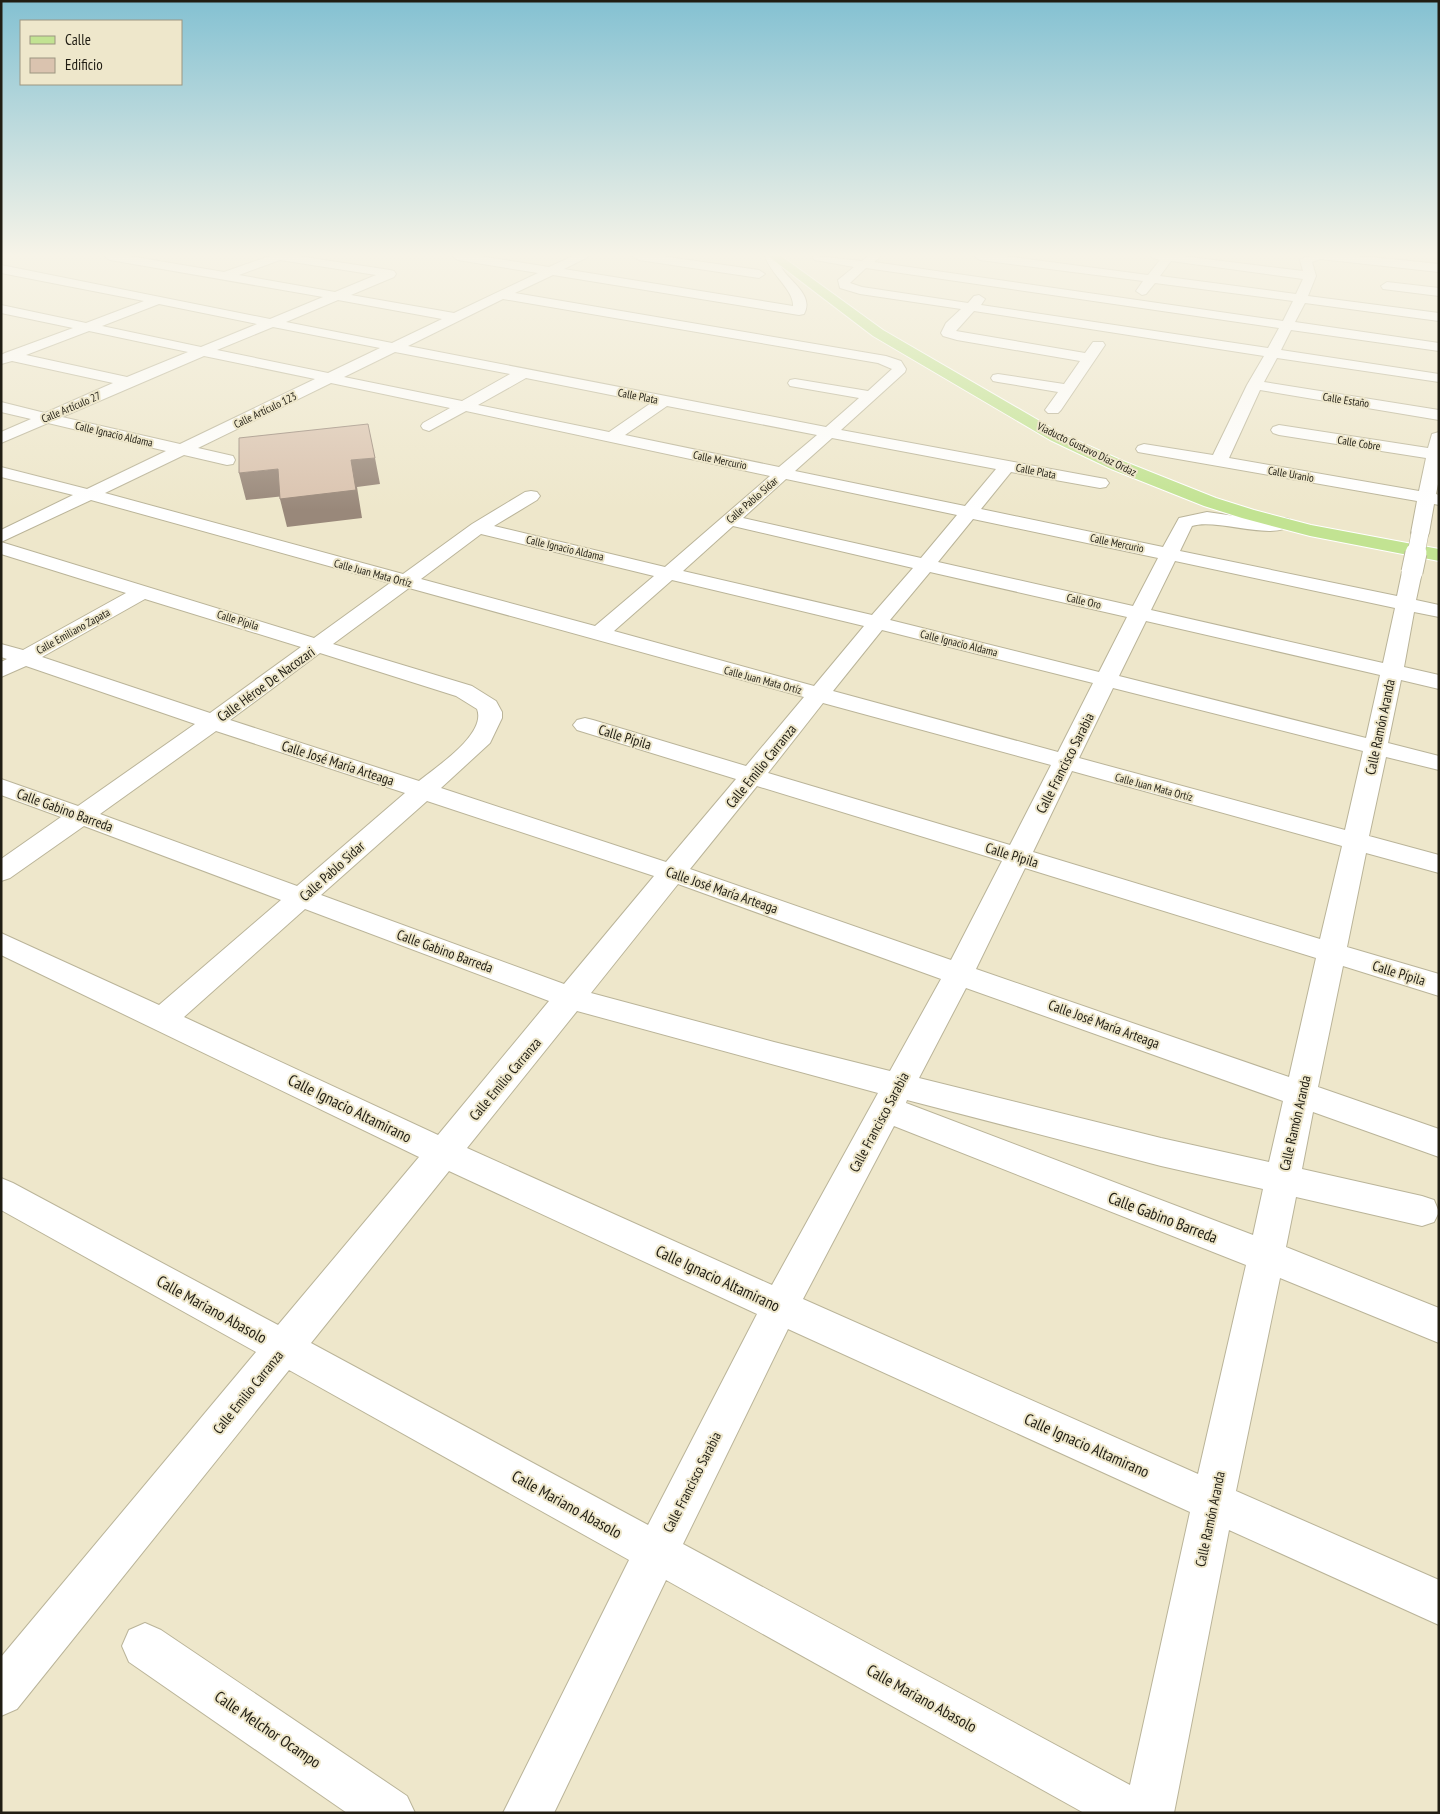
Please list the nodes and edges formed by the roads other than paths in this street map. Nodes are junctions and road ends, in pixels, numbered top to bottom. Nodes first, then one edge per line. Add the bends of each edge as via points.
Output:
1 (51, 341) edge
2 (151, 341) edge
3 (228, 341) edge
4 (361, 341) edge
5 (406, 341) edge
6 (771, 341) edge
7 (891, 341) edge
8 (991, 341) edge
9 (1101, 341) edge
10 (1199, 341) edge
11 (1279, 341) edge
12 (1395, 341) edge
13 (393, 347) junction
14 (1439, 347) edge
15 (203, 351) junction
16 (1273, 352) junction
17 (4, 357) edge
18 (1088, 358) junction
19 (523, 373) junction
20 (330, 378) junction
21 (998, 378) dead end
22 (1439, 378) edge
23 (128, 382) junction
24 (795, 383) dead end
25 (1254, 385) junction
26 (1067, 389) junction
27 (871, 396) junction
28 (664, 401) junction
29 (464, 406) junction
30 (1, 408) edge
31 (1053, 410) dead end
32 (1439, 415) edge
33 (45, 418) junction
34 (429, 426) dead end
35 (1280, 430) dead end
36 (829, 433) junction
37 (1439, 434) edge
38 (612, 437) junction
39 (1, 438) edge
40 (182, 450) junction
41 (1144, 450) dead end
42 (1437, 455) edge
43 (227, 460) dead end
44 (1219, 461) junction
45 (1008, 465) junction
46 (1, 472) edge
47 (783, 473) junction
48 (1100, 483) dead end
49 (88, 494) junction
50 (531, 496) dead end
51 (1432, 499) edge
52 (969, 512) junction
53 (729, 520) junction
54 (1283, 523) junction
55 (478, 528) junction
56 (1, 537) edge
57 (1, 548) edge
58 (1170, 554) junction
59 (926, 565) junction
60 (669, 573) junction
61 (1418, 577) edge
62 (405, 582) junction
63 (144, 591) junction
64 (1439, 611) edge
65 (1140, 614) junction
66 (878, 623) junction
67 (598, 635) junction
68 (320, 645) junction
69 (13, 654) edge
70 (1, 672) edge
71 (1392, 672) junction
72 (1107, 680) junction
73 (1439, 682) edge
74 (819, 695) junction
75 (492, 717) joint
76 (213, 722) junction
77 (585, 725) dead end
78 (1376, 747) junction
79 (1065, 762) junction
80 (1439, 764) edge
81 (753, 776) junction
82 (1, 786) edge
83 (423, 791) junction
84 (82, 815) junction
85 (1356, 842) junction
86 (1018, 856) junction
87 (1439, 864) edge
88 (1, 872) edge
89 (673, 873) junction
90 (302, 899) junction
91 (1, 943) edge
92 (1332, 952) junction
93 (959, 973) junction
94 (1439, 984) edge
95 (571, 998) junction
96 (162, 1018) junction
97 (1301, 1095) junction
98 (892, 1098) junction
99 (1439, 1143) edge
100 (444, 1153) junction
101 (1282, 1179) junction
102 (1, 1193) edge
103 (1422, 1211) dead end
104 (1266, 1256) junction
105 (780, 1307) junction
106 (1439, 1326) edge
107 (283, 1349) junction
108 (1213, 1502) junction
109 (656, 1553) junction
110 (1439, 1603) edge
111 (145, 1646) dead end
112 (1, 1693) edge
113 (390, 1813) edge
114 (528, 1813) edge
115 (1133, 1813) edge
116 (1149, 1813) edge

1 - 17 street
2 - 15 street, Calle Mercurio
3 - 15 street, Calle Artículo 27
4 - 13 street, Calle Plata
5 - 13 street, Calle Artículo 123
6 - 27 street, Calle Pablo Sidar via 896,364 898,372
7 - 54 main road, Viaducto Gustavo Díaz Ordaz via 1056,437 1167,486
8 - 18 street
9 - 18 street
10 - 16 street
11 - 16 street
12 - 14 street
13 - 19 street, Calle Plata
13 - 20 street, Calle Artículo 123
15 - 20 street, Calle Mercurio
15 - 23 street, Calle Artículo 27
16 - 22 street
16 - 25 street
17 - 23 street
18 - 26 street
19 - 28 street, Calle Plata
19 - 29 street
20 - 29 street, Calle Mercurio
20 - 40 street, Calle Artículo 123
21 - 26 street
23 - 33 street, Calle Artículo 27
24 - 27 street
25 - 32 street, Calle Estaño
25 - 44 street
26 - 31 street
27 - 36 street, Calle Pablo Sidar
28 - 36 street, Calle Plata
28 - 38 street
29 - 34 street
29 - 38 street, Calle Mercurio
30 - 33 street, Calle Ignacio Aldama
33 - 39 street, Calle Artículo 27
33 - 40 street, Calle Ignacio Aldama
35 - 42 street, Calle Cobre
36 - 45 street, Calle Plata
36 - 47 street, Calle Pablo Sidar
37 - 42 street, Calle Ramón Aranda
38 - 47 street, Calle Mercurio
40 - 43 street, Calle Ignacio Aldama
40 - 49 street, Calle Artículo 123
41 - 44 street, Calle Uranio
42 - 51 street, Calle Ramón Aranda
44 - 51 street, Calle Uranio
45 - 48 street, Calle Plata
45 - 52 street, Calle Emilio Carranza
46 - 49 street, Calle Juan Mata Ortíz
47 - 52 street, Calle Mercurio
47 - 53 street, Calle Pablo Sidar
49 - 56 street, Calle Artículo 123
49 - 62 street, Calle Juan Mata Ortíz
50 - 55 street, Calle Héroe De Nacozari
51 - 61 street, Calle Ramón Aranda, bridge via 1420,533
52 - 58 street, Calle Mercurio
52 - 59 street, Calle Emilio Carranza
53 - 59 street, Calle Oro
53 - 60 street, Calle Pablo Sidar
54 - 58 street, Calle Francisco Sarabia via 1269,526 1198,518 1185,522
54 - 61 main road, Viaducto Gustavo Díaz Ordaz
55 - 60 street, Calle Ignacio Aldama
55 - 62 street, Calle Héroe De Nacozari
57 - 63 street, Calle Pípila
58 - 61 street, Calle Mercurio
58 - 65 street, Calle Francisco Sarabia
59 - 65 street, Calle Oro
59 - 66 street, Calle Emilio Carranza
60 - 66 street, Calle Ignacio Aldama
60 - 67 street, Calle Pablo Sidar
61 - 64 street, Calle Mercurio
61 - 71 street, Calle Ramón Aranda
62 - 67 street, Calle Juan Mata Ortíz
62 - 68 street, Calle Héroe De Nacozari
63 - 68 street, Calle Pípila
63 - 69 street, Calle Emiliano Zapata
65 - 71 street, Calle Oro
65 - 72 street, Calle Francisco Sarabia
66 - 72 street, Calle Ignacio Aldama
66 - 74 street, Calle Emilio Carranza
67 - 74 street, Calle Juan Mata Ortíz
68 - 75 street, Calle Pípila via 464,690 480,698
68 - 76 street, Calle Héroe De Nacozari
69 - 70 street, Calle Emiliano Zapata
69 - 76 street, Calle José María Arteaga
71 - 73 street, Calle Oro
71 - 78 street, Calle Ramón Aranda
72 - 78 street, Calle Ignacio Aldama
72 - 79 street, Calle Francisco Sarabia
74 - 79 street, Calle Juan Mata Ortíz
74 - 81 street, Calle Emilio Carranza
75 - 83 street, Calle Pablo Sidar via 478,743
76 - 83 street, Calle José María Arteaga
76 - 84 street, Calle Héroe De Nacozari
77 - 81 street, Calle Pípila
78 - 80 street, Calle Ignacio Aldama
78 - 85 street, Calle Ramón Aranda
79 - 85 street, Calle Juan Mata Ortíz
79 - 86 street, Calle Francisco Sarabia
81 - 86 street, Calle Pípila
81 - 89 street, Calle Emilio Carranza
82 - 84 street, Calle Gabino Barreda
83 - 89 street, Calle José María Arteaga
83 - 90 street, Calle Pablo Sidar
84 - 88 street, Calle Héroe De Nacozari
84 - 90 street, Calle Gabino Barreda
85 - 87 street, Calle Juan Mata Ortíz
85 - 92 street, Calle Ramón Aranda
86 - 92 street, Calle Pípila
86 - 93 street, Calle Francisco Sarabia
89 - 93 street, Calle José María Arteaga
89 - 95 street, Calle Emilio Carranza
90 - 95 street, Calle Gabino Barreda
90 - 96 street, Calle Pablo Sidar
91 - 96 street, Calle Ignacio Altamirano
92 - 94 street, Calle Pípila
92 - 97 street, Calle Ramón Aranda
93 - 97 street, Calle José María Arteaga
93 - 98 street, Calle Francisco Sarabia
95 - 98 street, Calle Gabino Barreda
95 - 100 street, Calle Emilio Carranza
96 - 100 street, Calle Ignacio Altamirano
97 - 99 street, Calle José María Arteaga
97 - 101 street, Calle Ramón Aranda
98 - 101 street
98 - 104 street, Calle Gabino Barreda
98 - 105 street, Calle Francisco Sarabia
100 - 105 street, Calle Ignacio Altamirano
100 - 107 street, Calle Emilio Carranza
101 - 103 street
101 - 104 street, Calle Ramón Aranda
102 - 107 street, Calle Mariano Abasolo
104 - 106 street, Calle Gabino Barreda
104 - 108 street, Calle Ramón Aranda
105 - 108 street, Calle Ignacio Altamirano
105 - 109 street, Calle Francisco Sarabia
107 - 109 street, Calle Mariano Abasolo
107 - 112 street, Calle Emilio Carranza
108 - 110 street, Calle Ignacio Altamirano
108 - 116 street, Calle Ramón Aranda
109 - 114 street, Calle Francisco Sarabia
109 - 115 street, Calle Mariano Abasolo
111 - 113 street, Calle Melchor Ocampo

